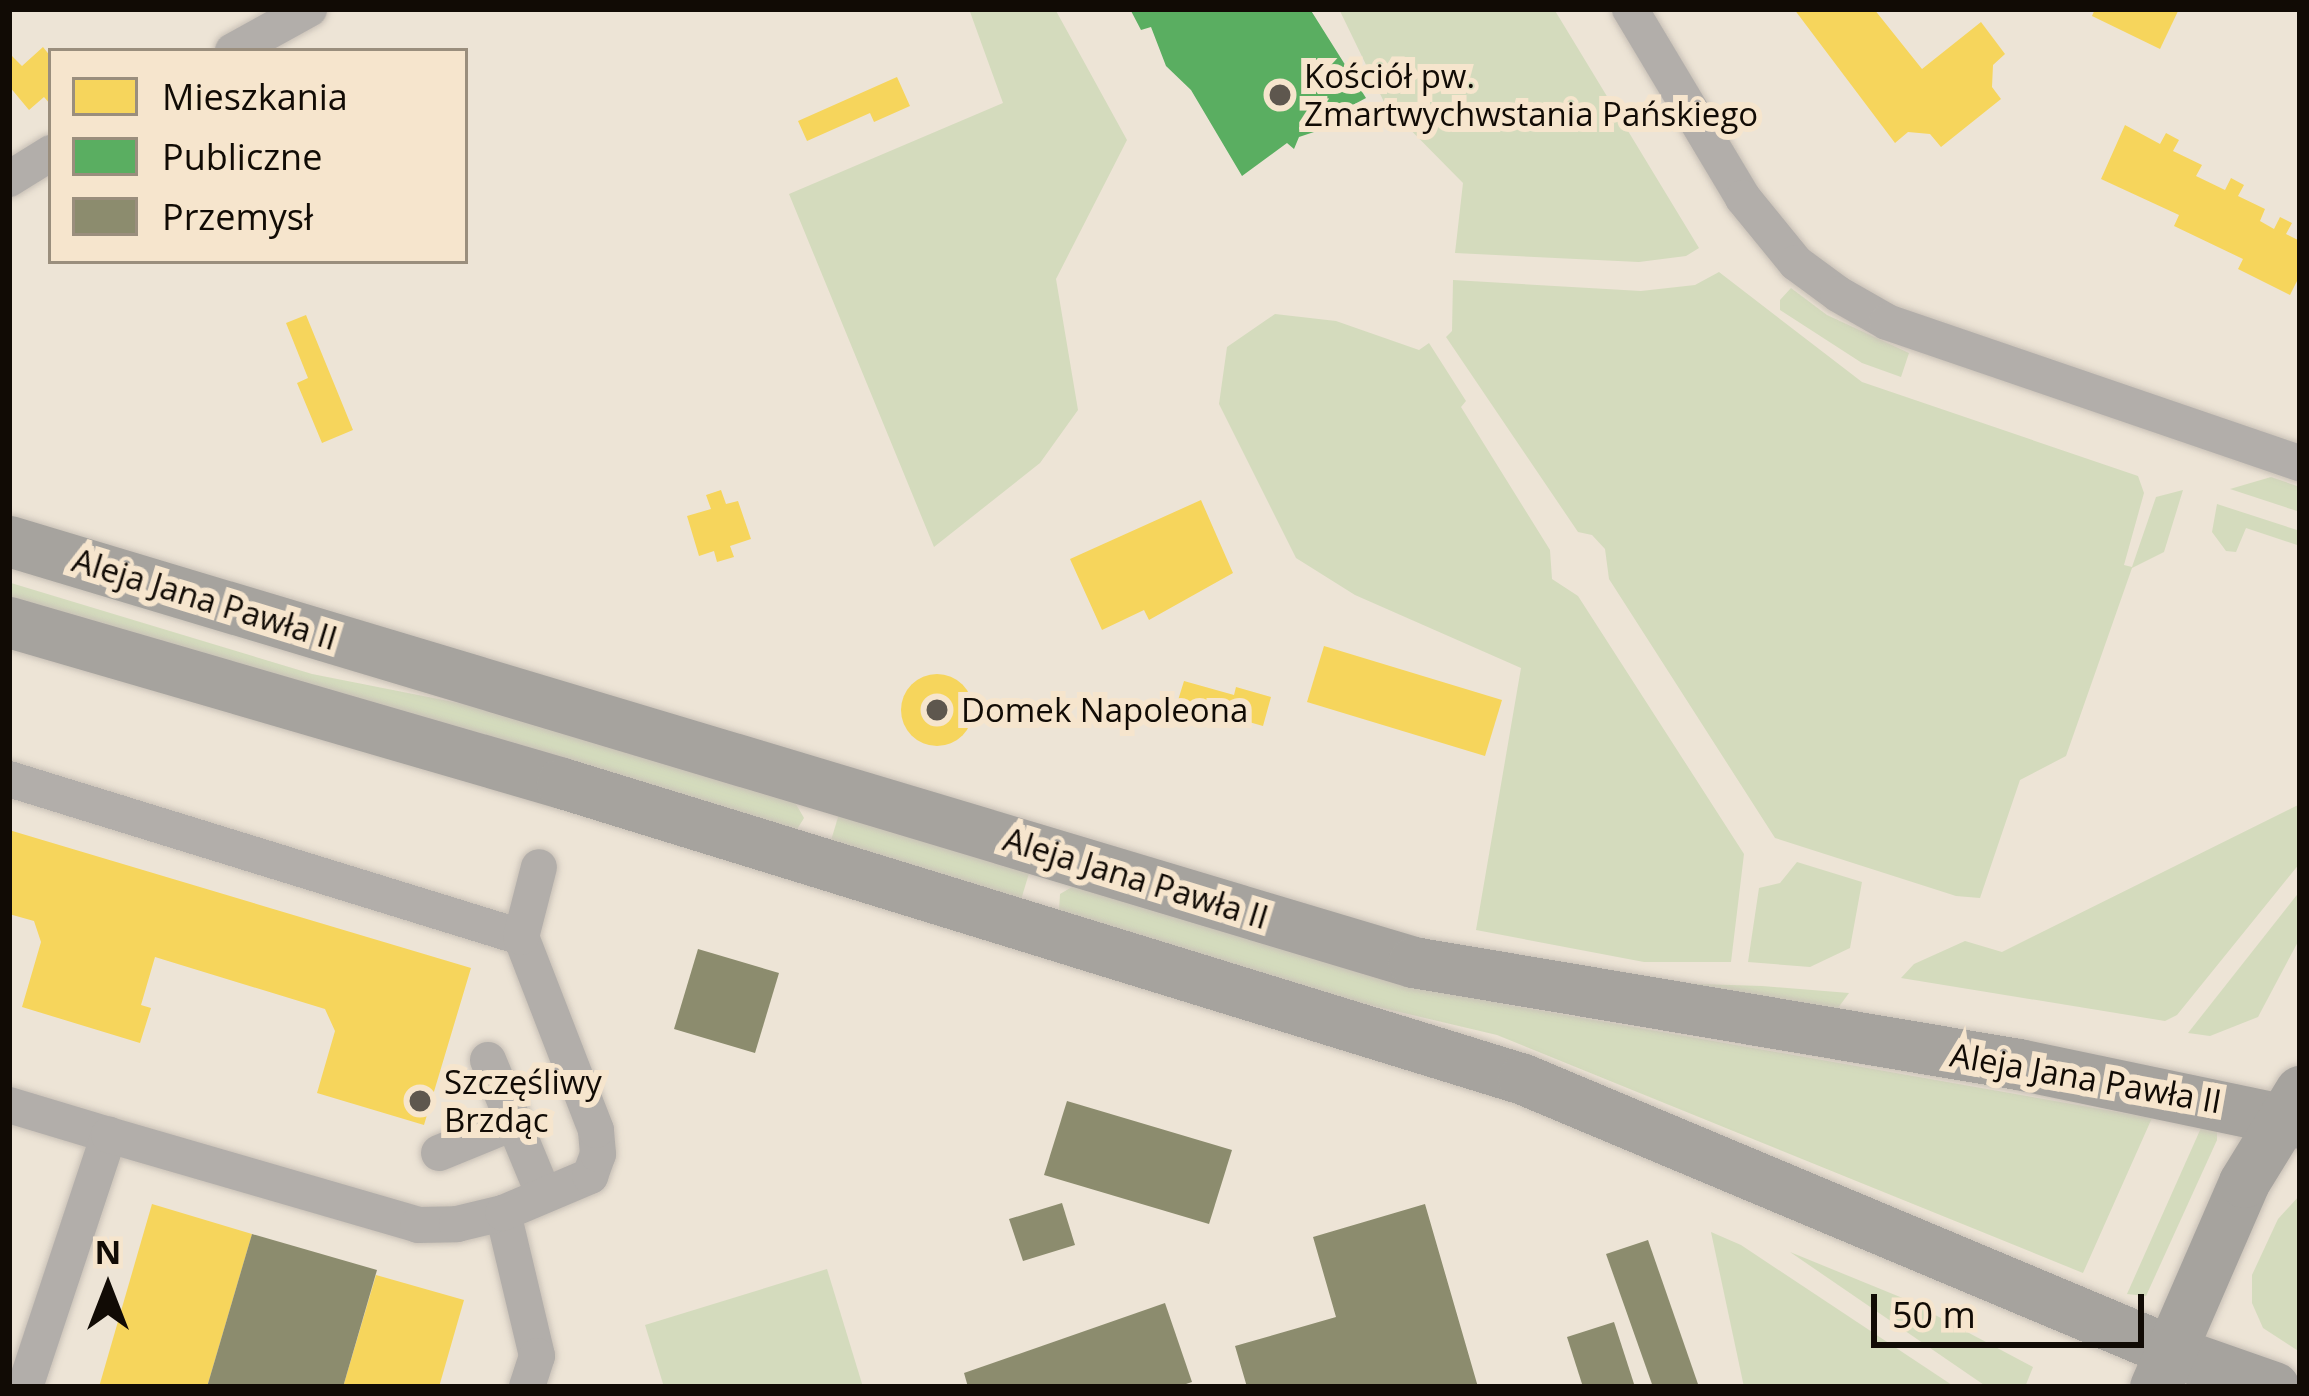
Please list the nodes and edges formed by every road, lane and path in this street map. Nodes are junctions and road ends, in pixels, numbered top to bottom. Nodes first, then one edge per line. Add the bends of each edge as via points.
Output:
1 (309, 9) edge
2 (1630, 9) edge
3 (238, 48) edge
4 (48, 155) edge
5 (9, 179) edge
6 (2300, 463) edge
7 (9, 542) edge
8 (9, 622) edge
9 (9, 779) edge
10 (539, 867) dead end
11 (521, 937) junction
12 (488, 1060) dead end
13 (9, 1105) edge
14 (2295, 1110) edge
15 (513, 1123) junction
16 (109, 1135) junction
17 (439, 1153) dead end
18 (544, 1195) junction
19 (503, 1213) junction
20 (2163, 1369) edge
21 (25, 1387) edge
22 (527, 1387) edge
23 (2274, 1387) edge

1 - 3 street
2 - 6 street via 1743,197 1796,263 1838,295 1887,322
4 - 5 street
7 - 14 main road, Aleja Jana Pawła II via 1413,962
8 - 20 main road via 1522,1079
9 - 11 street
10 - 11 street
11 - 18 street via 596,1130 590,1176
12 - 15 street
13 - 16 street
14 - 20 main road via 2244,1182
15 - 17 street
15 - 18 street
16 - 19 street via 418,1225
16 - 21 street
18 - 19 street
19 - 22 street via 537,1356
20 - 23 main road

